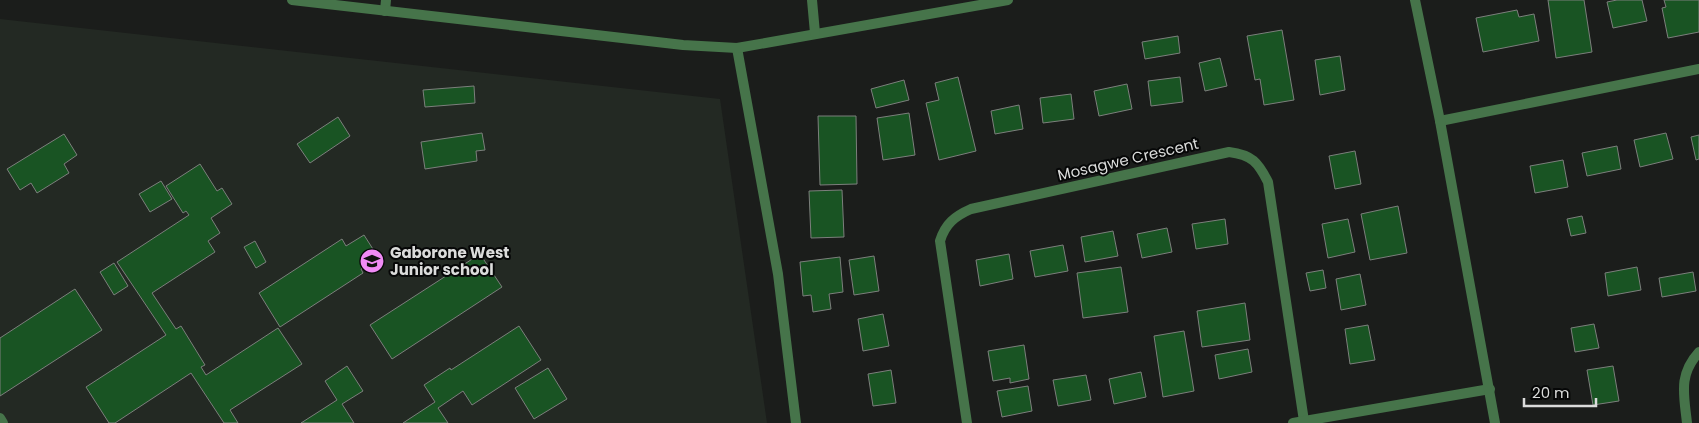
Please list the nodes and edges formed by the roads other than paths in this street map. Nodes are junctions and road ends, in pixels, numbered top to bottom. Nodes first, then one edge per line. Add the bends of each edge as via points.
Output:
1 (292, 0) edge
2 (812, 0) edge
3 (1008, 0) edge
4 (1415, 0) edge
5 (386, 5) edge
6 (815, 33) junction
7 (737, 48) junction
8 (1699, 69) edge
9 (1440, 121) junction
10 (1699, 352) edge
11 (1490, 389) junction
12 (0, 418) edge
13 (1304, 421) junction
14 (3, 423) edge
15 (796, 423) edge
16 (967, 423) edge
17 (1293, 423) edge
18 (1495, 423) edge
19 (1687, 423) edge

1 - 5 street
2 - 6 street
3 - 6 street
4 - 9 street
5 - 7 street via 683,45
6 - 7 street
7 - 15 street via 778,274
8 - 9 street
9 - 11 street
10 - 19 street via 1691,361 1682,385
11 - 13 street
11 - 18 street
12 - 14 street
13 - 16 street, Mosagwe Crescent via 1268,182 1253,159 1229,152 971,209 949,222 940,240
13 - 17 street

